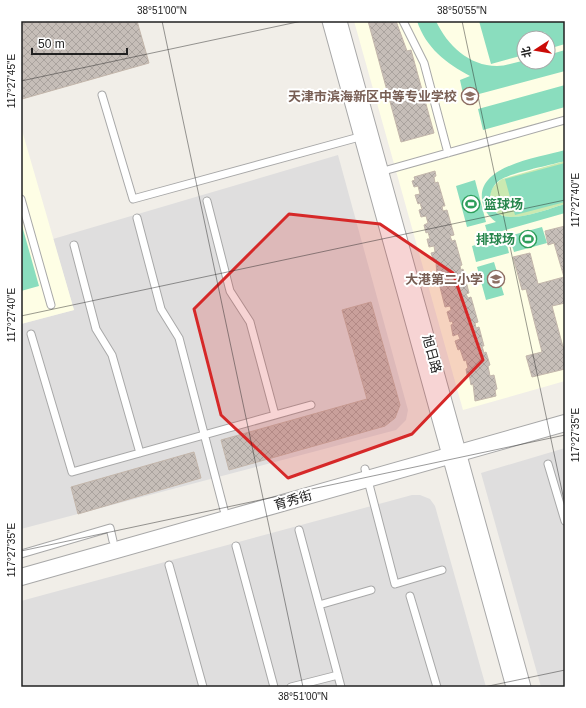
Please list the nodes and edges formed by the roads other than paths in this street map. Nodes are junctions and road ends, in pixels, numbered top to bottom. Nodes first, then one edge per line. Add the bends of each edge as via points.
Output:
1 (329, 21) edge
2 (340, 21) edge
3 (403, 21) edge
4 (102, 95) dead end
5 (565, 120) edge
6 (366, 135) junction
7 (448, 153) junction
8 (377, 173) junction
9 (21, 199) edge
10 (207, 201) dead end
11 (137, 218) dead end
12 (74, 245) dead end
13 (51, 305) dead end
14 (31, 334) dead end
15 (311, 405) dead end
16 (565, 412) edge
17 (275, 415) junction
18 (565, 423) edge
19 (205, 435) junction
20 (453, 449) junction
21 (140, 453) junction
22 (548, 464) dead end
23 (366, 474) junction
24 (224, 510) junction
25 (565, 521) edge
26 (299, 530) dead end
27 (113, 541) junction
28 (236, 546) dead end
29 (21, 554) edge
30 (169, 565) dead end
31 (21, 566) edge
32 (442, 570) dead end
33 (21, 577) edge
34 (371, 590) dead end
35 (410, 596) dead end
36 (319, 606) junction
37 (338, 674) junction
38 (203, 687) edge
39 (274, 687) edge
40 (291, 687) edge
41 (341, 687) edge
42 (436, 687) edge
43 (513, 687) edge
44 (524, 687) edge

1 - 6 street, 旭日路
2 - 6 street, 旭日路
3 - 7 lane via 424,63
4 - 6 lane via 133,199
5 - 7 lane
6 - 8 street, 旭日路
7 - 8 lane
8 - 20 street, 旭日路
9 - 13 lane
10 - 17 lane via 230,291 250,322
11 - 19 lane via 161,309 179,338
12 - 21 lane via 96,329 112,355
14 - 21 lane via 72,472
15 - 17 lane
16 - 20 street, 育秀街
17 - 19 lane
18 - 20 street, 育秀街
19 - 21 lane
19 - 24 lane
20 - 23 street, 育秀街
20 - 43 street, 旭日路
20 - 44 street, 旭日路
22 - 25 lane
23 - 24 street, 育秀街
23 - 32 lane via 395,584
23 - 33 street, 育秀街
24 - 27 street, 育秀街
26 - 36 lane
27 - 29 lane via 110,528
27 - 31 street, 育秀街
28 - 39 lane
30 - 38 lane
34 - 36 lane
35 - 42 lane
36 - 37 lane
37 - 40 lane
37 - 41 lane

